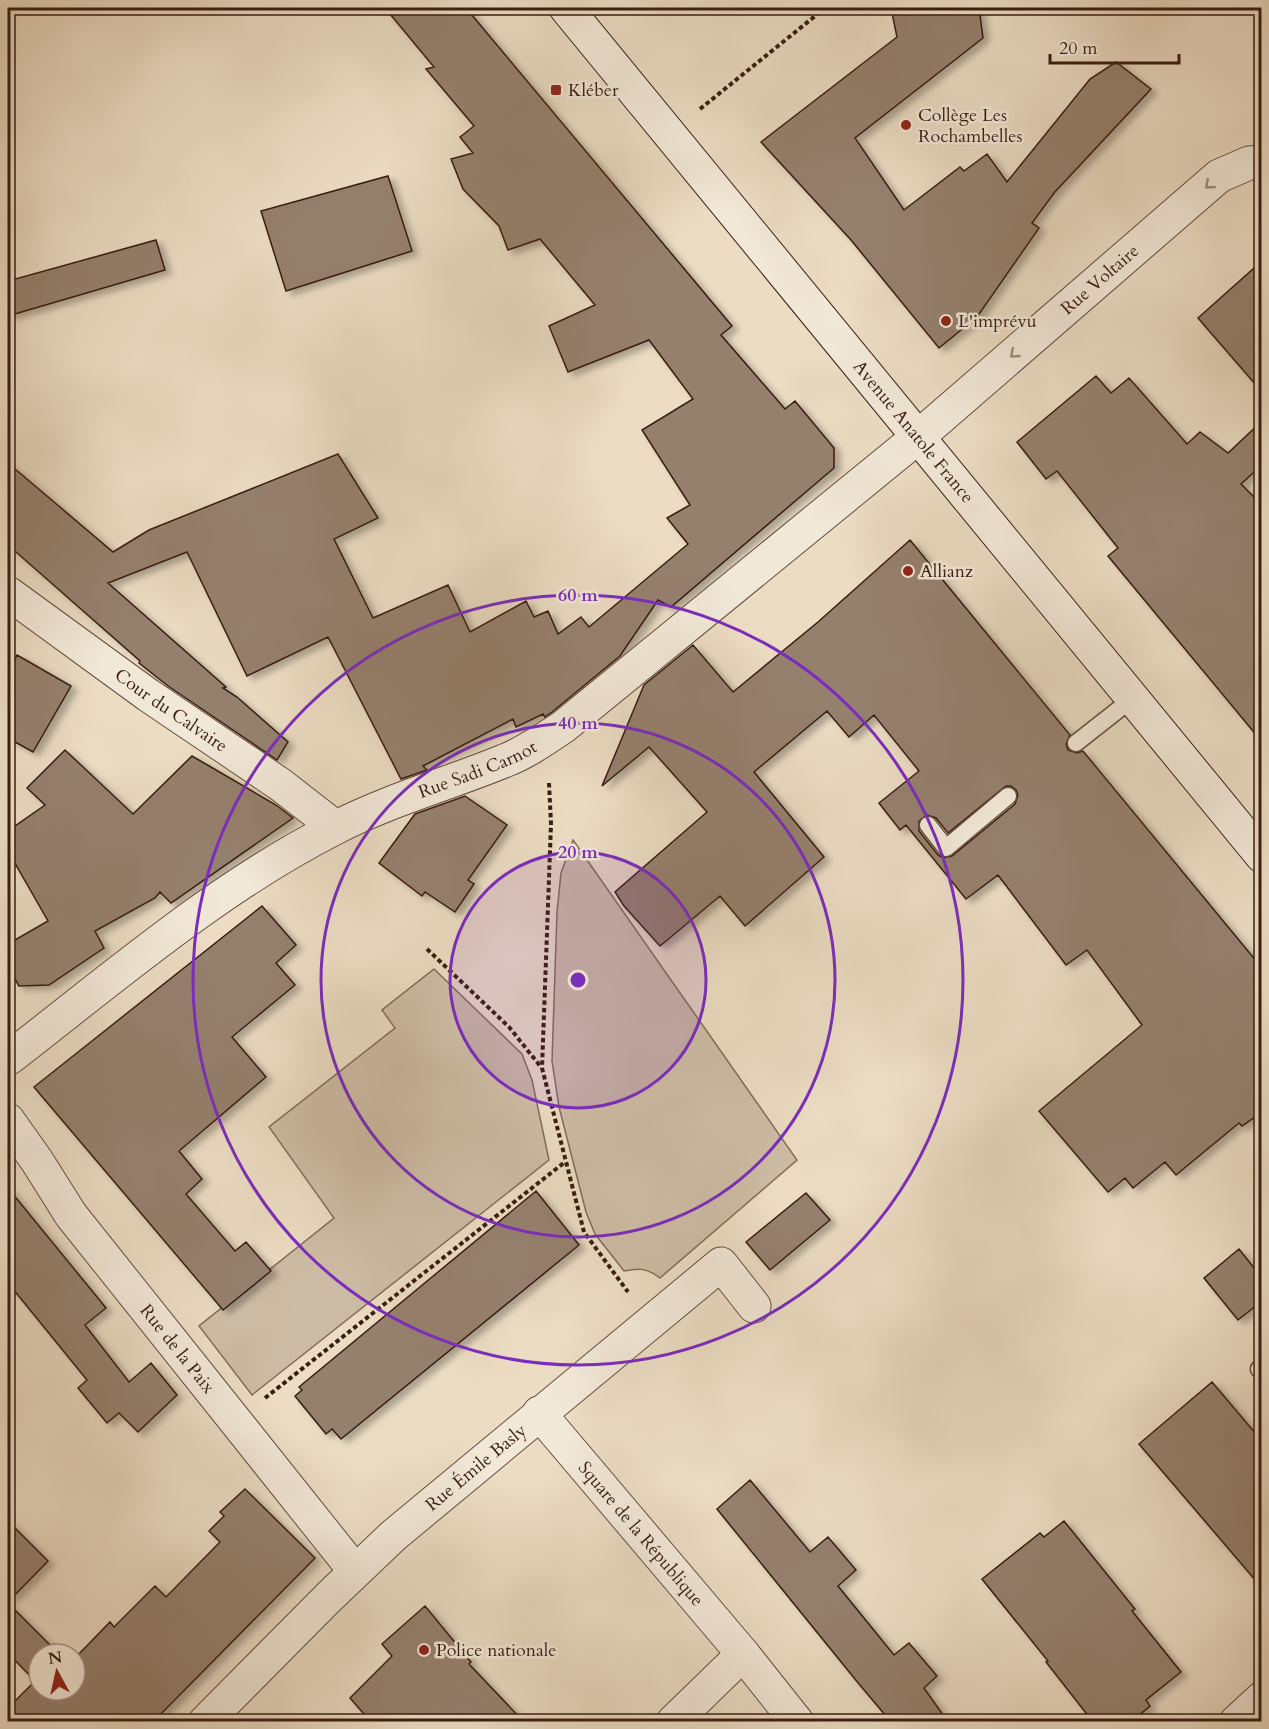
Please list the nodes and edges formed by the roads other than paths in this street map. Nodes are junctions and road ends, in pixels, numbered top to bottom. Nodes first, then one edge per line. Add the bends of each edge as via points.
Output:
1 (566, 8) edge
2 (1262, 162) edge
3 (918, 437) junction
4 (8, 593) edge
5 (1132, 699) junction
6 (1076, 742) dead end
7 (1008, 795) dead end
8 (928, 825) dead end
9 (335, 827) junction
10 (1262, 856) edge
11 (8, 1059) edge
12 (8, 1120) edge
13 (754, 1306) dead end
14 (1262, 1367) edge
15 (1262, 1372) edge
16 (539, 1413) junction
17 (355, 1570) junction
18 (742, 1654) junction
19 (1262, 1698) edge
20 (206, 1722) edge
21 (673, 1722) edge
22 (797, 1722) edge
23 (1236, 1722) edge

1 - 3 street, Avenue Anatole France
2 -> 3 street, Rue Voltaire via 1249,163 1219,176
3 - 5 street, Avenue Anatole France
3 - 9 street, Rue Sadi Carnot via 547,738 506,761 413,793
4 - 9 street, Cour du Calvaire
5 - 6 lane
5 - 10 street, Avenue Anatole France
7 - 8 lane via 946,848
9 - 11 street, Rue Sadi Carnot via 285,854 208,905
12 - 17 street, Rue de la Paix via 71,1215
13 - 16 street, Rue Émile Basly via 721,1264
14 - 15 lane
16 - 17 street, Rue Émile Basly
16 - 18 street, Square de la République
17 - 20 street, Rue Émile Basly
18 - 21 street
18 - 22 street, Square de la République
19 - 23 street

